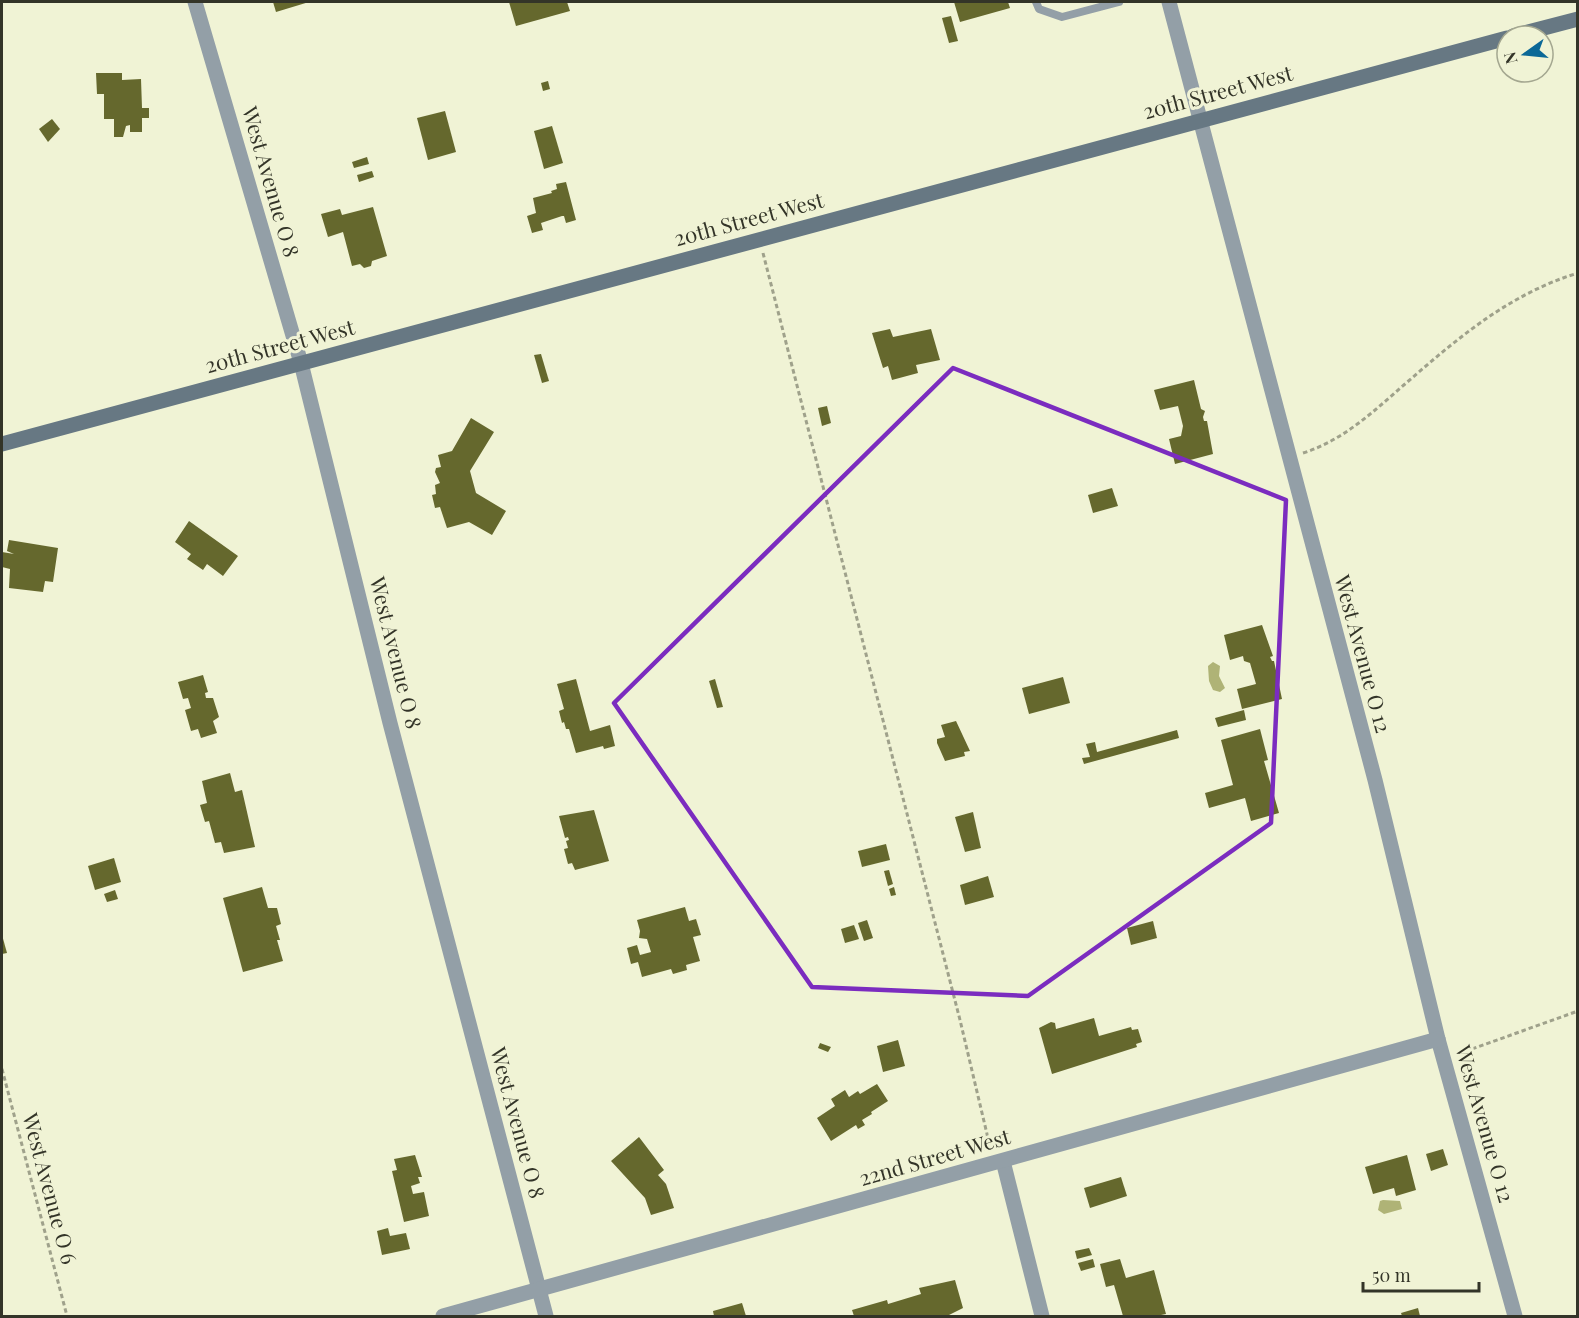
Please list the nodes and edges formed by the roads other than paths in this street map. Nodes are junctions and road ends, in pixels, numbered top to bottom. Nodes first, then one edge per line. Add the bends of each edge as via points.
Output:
1 (195, 2) edge
2 (1036, 2) edge
3 (1119, 2) edge
4 (1169, 2) edge
5 (1578, 19) edge
6 (1555, 25) edge
7 (1495, 41) edge
8 (1200, 119) junction
9 (301, 363) junction
10 (2, 444) edge
11 (1438, 1039) junction
12 (1003, 1161) junction
13 (539, 1289) junction
14 (443, 1317) edge
15 (546, 1317) edge
16 (1042, 1317) edge
17 (1515, 1317) edge

1 - 9 street, West Avenue O 8
2 - 3 lane via 1038,9 1062,17
4 - 8 street, West Avenue O 12
5 - 6 main road
7 - 8 main road, 20th Street West
8 - 9 main road, 20th Street West
8 - 11 street, West Avenue O 12 via 1375,780
9 - 10 main road, 20th Street West
9 - 13 street, West Avenue O 8 via 393,734
11 - 12 street, 22nd Street West
11 - 17 street, West Avenue O 12
12 - 13 street, 22nd Street West
12 - 16 street
13 - 14 street, 22nd Street West
13 - 15 street, West Avenue O 8

